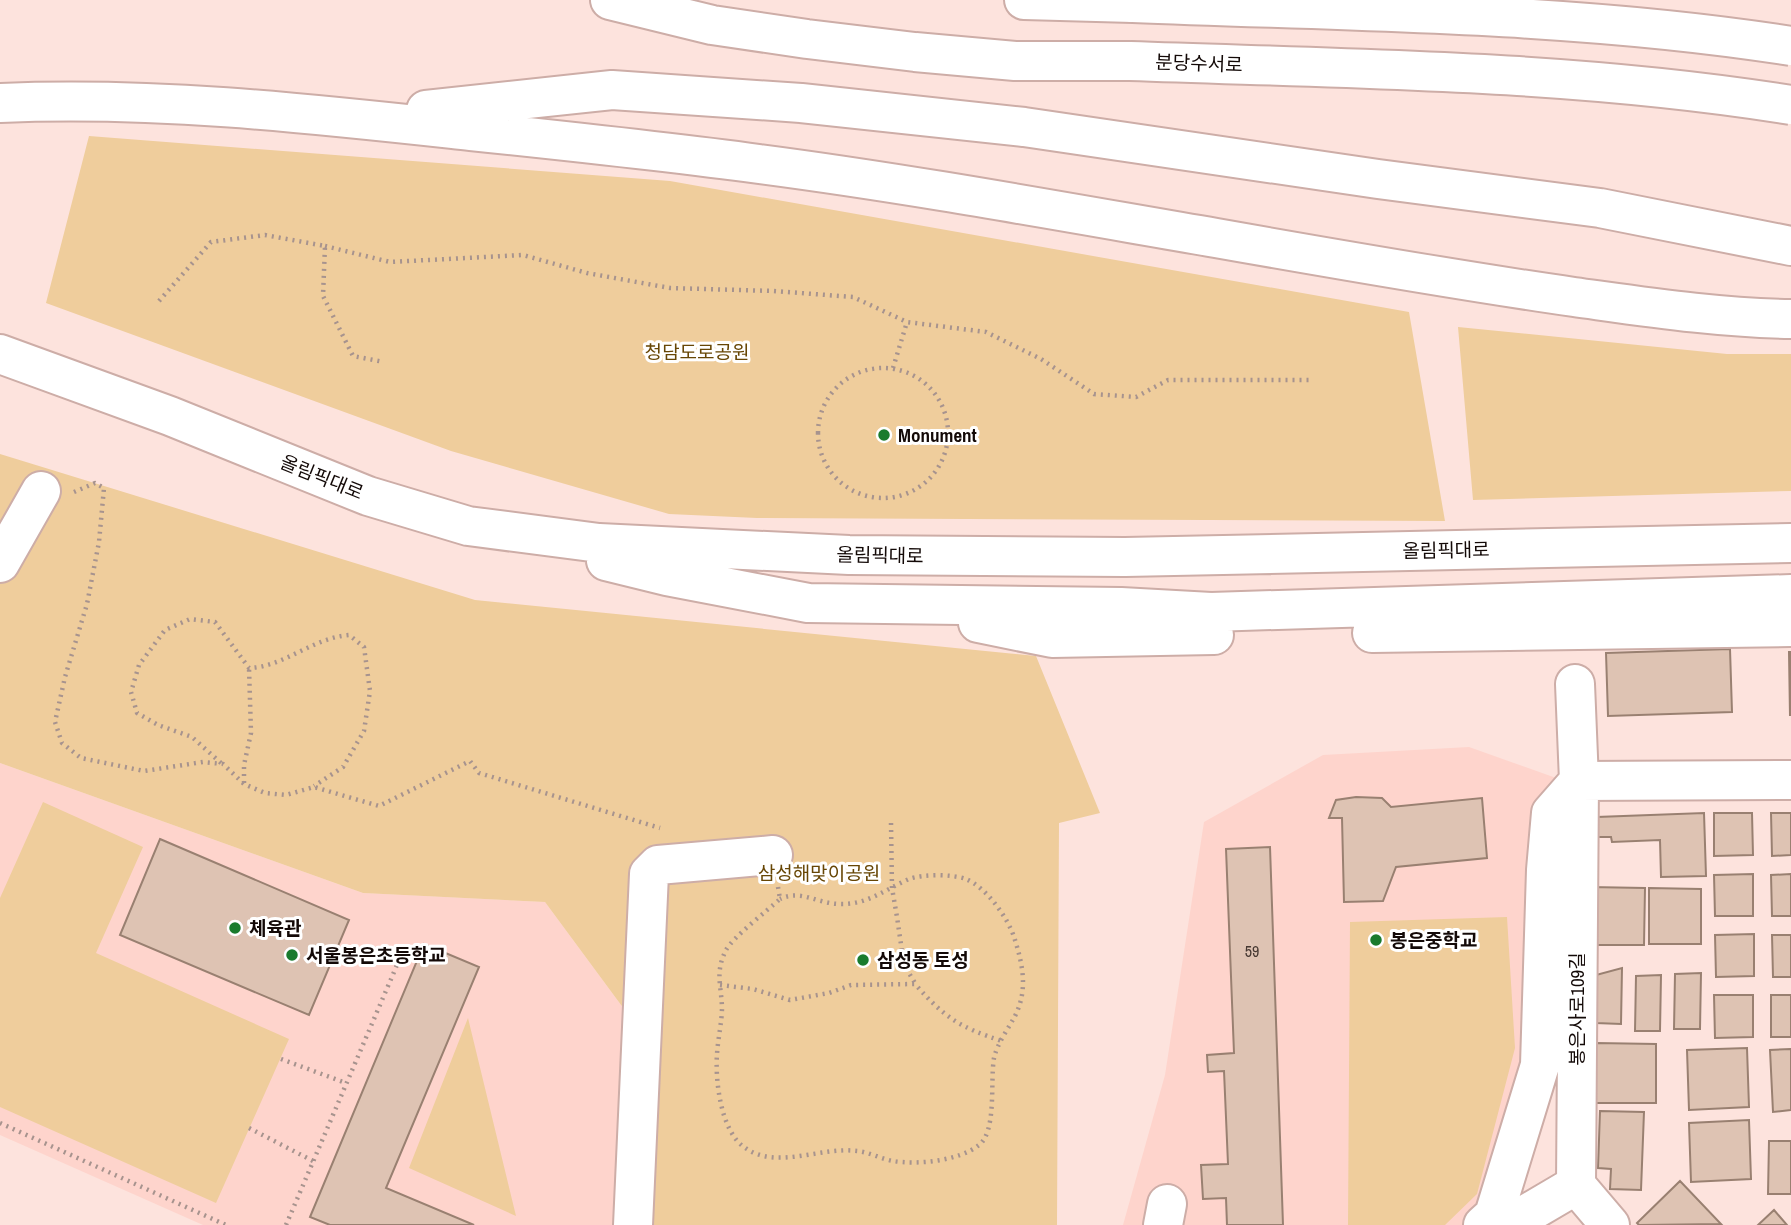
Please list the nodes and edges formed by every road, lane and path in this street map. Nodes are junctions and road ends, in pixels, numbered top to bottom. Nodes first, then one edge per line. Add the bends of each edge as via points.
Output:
1 (610, 0) edge
2 (1024, 0) edge
3 (1791, 46) edge
4 (0, 103) edge
5 (1791, 105) edge
6 (351, 118) junction
7 (324, 246) junction
8 (1791, 246) edge
9 (159, 301) dead end
10 (1791, 319) edge
11 (908, 322) junction
12 (0, 354) edge
13 (383, 362) dead end
14 (893, 368) junction
15 (1311, 380) dead end
16 (57, 491) joint
17 (468, 526) junction
18 (1791, 543) edge
19 (0, 563) edge
20 (1791, 594) edge
21 (891, 604) junction
22 (1791, 627) edge
23 (249, 668) junction
24 (1575, 684) dead end
25 (223, 764) junction
26 (1791, 780) edge
27 (1579, 781) junction
28 (244, 784) junction
29 (314, 787) junction
30 (891, 823) dead end
31 (661, 828) dead end
32 (774, 855) joint
33 (892, 888) junction
34 (780, 899) junction
35 (400, 958) dead end
36 (915, 984) junction
37 (720, 985) junction
38 (1002, 1041) junction
39 (281, 1059) dead end
40 (346, 1083) junction
41 (0, 1123) edge
42 (250, 1128) dead end
43 (313, 1161) junction
44 (1576, 1185) junction
45 (226, 1225) edge
46 (286, 1225) edge
47 (633, 1225) edge
48 (1483, 1225) edge
49 (1508, 1225) edge
50 (1610, 1225) edge

1 - 5 main road, 분당수서로, bridge via 712,25 1015,61 1489,74 1635,84
2 - 3 main road, bridge via 1552,20 1647,26
4 - 6 main road via 153,102
6 - 8 main road via 612,90 802,103 1024,127 1600,208
6 - 10 main road via 618,146 895,183 1456,280 1666,310
7 - 9 path via 265,235 211,242
7 - 11 path via 390,262 523,255 587,273 670,288 853,297
7 - 13 path via 323,296 353,356
11 - 14 path
11 - 15 path via 986,332 1041,359 1094,394 1136,397 1168,380
12 - 17 main road, 올림픽대로 via 170,415 368,496
14 - 14 path via 913,375 942,405 948,425 947,446 939,466 908,494 866,496 846,487 830,472 820,452 822,409 834,390 851,376
16 - 19 main road
16 - 25 path via 95,483 104,488 87,604 55,722 62,743 81,758 144,771 203,762
17 - 18 main road, 올림픽대로 via 599,544 877,555 1139,557
17 - 21 main road via 667,576 808,603
20 - 21 main road via 1211,612
21 - 22 main road via 1052,638
23 - 25 path via 215,622 190,619 164,630 139,665 131,692 137,713 192,737
23 - 28 path via 251,733
23 - 29 path via 263,668 330,636 349,635 364,646 370,691 364,731 343,767
24 - 27 main road, 봉은사로109길
25 - 28 path
26 - 27 main road
27 - 44 main road, 봉은사로109길
27 - 48 main road via 1550,813 1540,1065 1494,1215
28 - 29 path via 286,795
29 - 31 path via 379,806 470,761 479,773
30 - 33 path
32 - 34 path
32 - 47 main road via 658,865 649,874
33 - 34 path via 865,901 840,905 792,893
33 - 36 path via 904,965
33 - 38 path via 931,874 967,880 993,900 1013,932 1023,966 1022,1001
34 - 37 path via 727,947 719,970
35 - 40 path
36 - 37 path via 851,985 790,1000
36 - 38 path via 939,1011 971,1031
37 - 38 path via 719,1097 730,1133 762,1157 857,1151 922,1163 953,1157 979,1145 988,1133 994,1056
39 - 40 path
40 - 43 path
41 - 45 path
42 - 43 path
43 - 46 path
44 - 49 main road
44 - 50 main road

